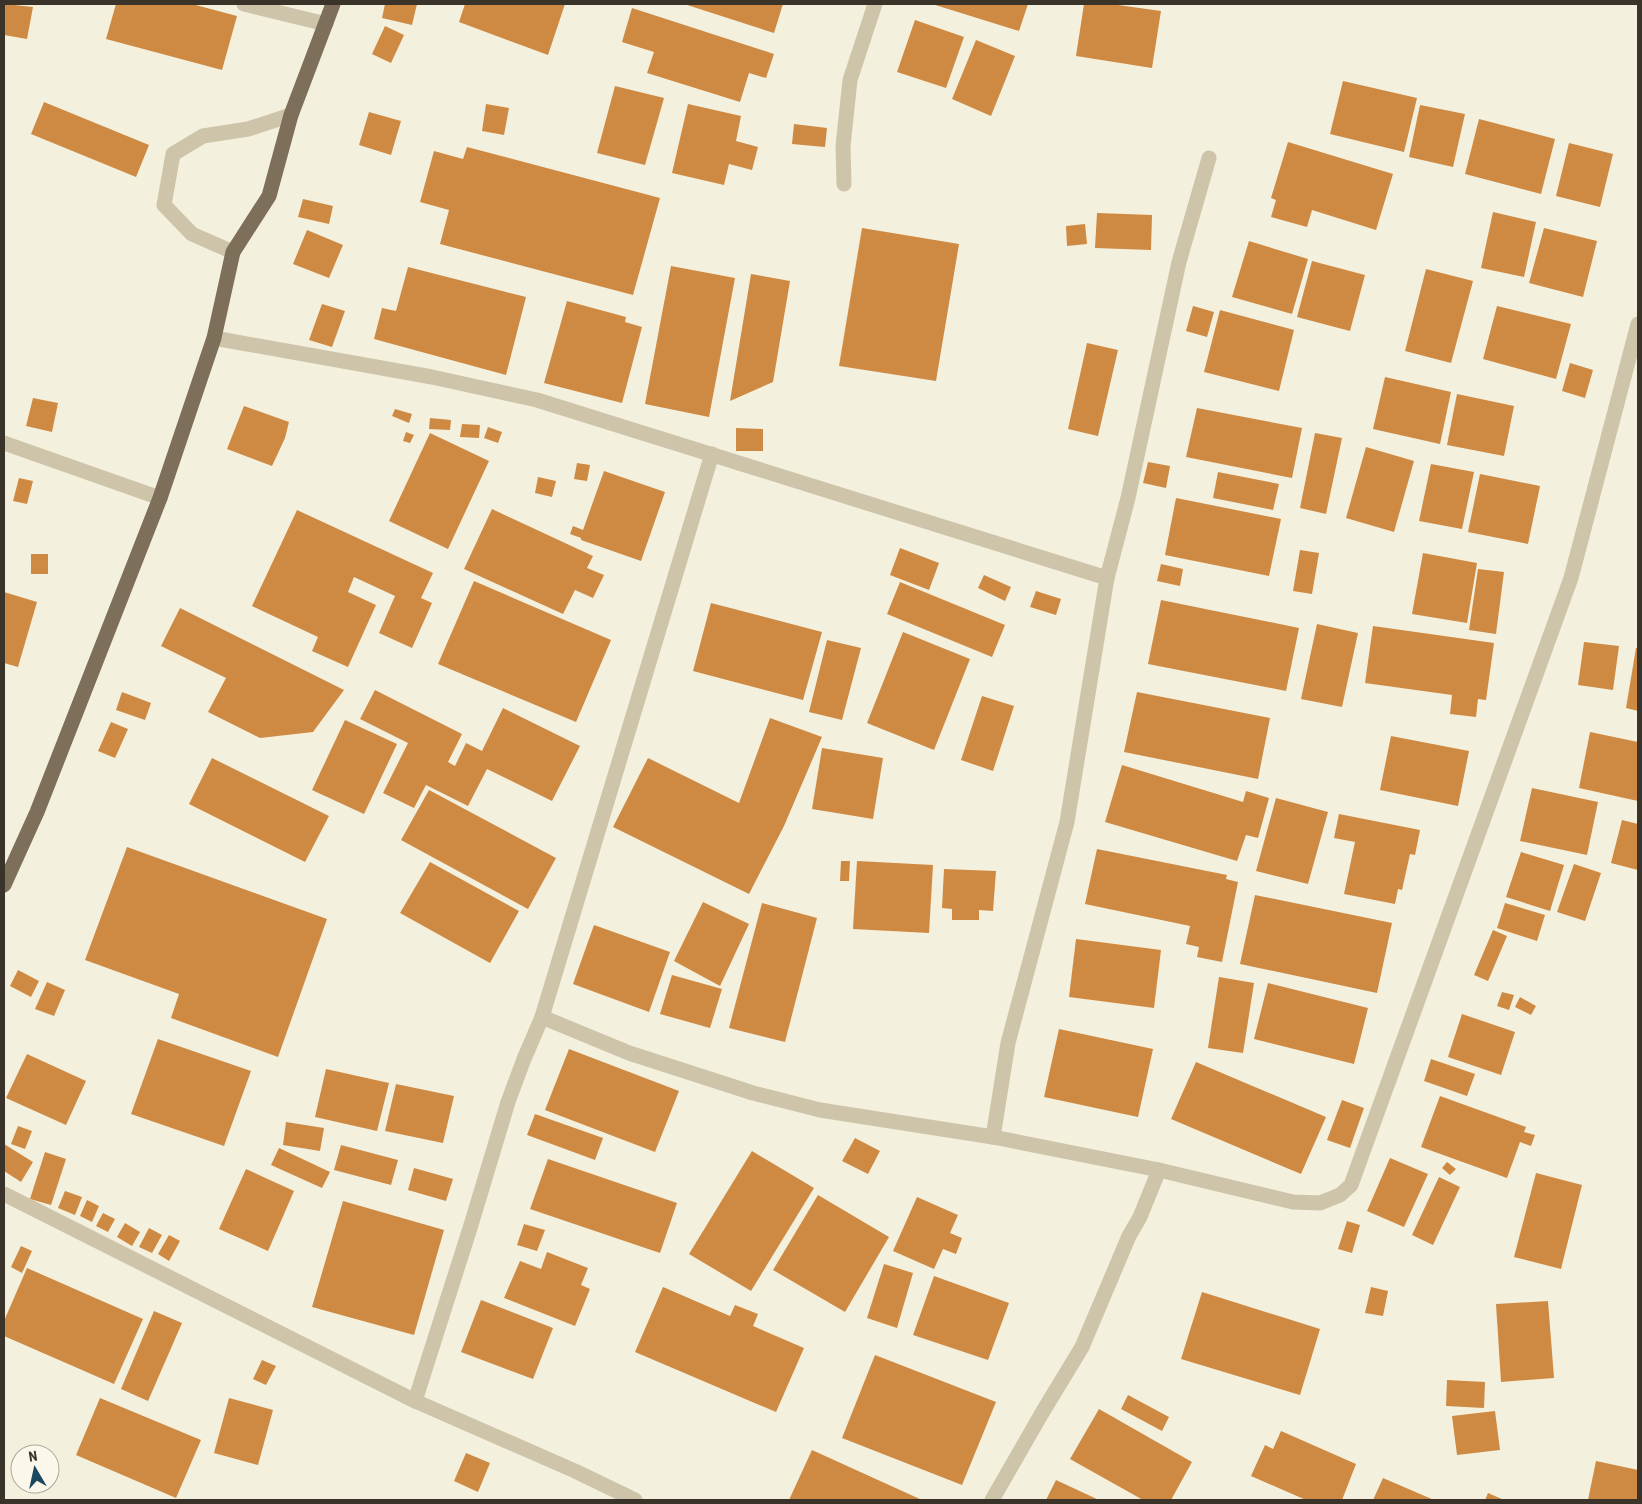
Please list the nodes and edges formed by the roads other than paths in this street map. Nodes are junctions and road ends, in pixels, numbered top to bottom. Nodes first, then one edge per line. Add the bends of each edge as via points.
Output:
1 (244, 4) edge
2 (333, 4) edge
3 (875, 4) edge
4 (326, 24) junction
5 (291, 115) junction
6 (1209, 158) dead end
7 (844, 184) dead end
8 (232, 252) junction
9 (1638, 324) edge
10 (214, 338) junction
11 (4, 443) edge
12 (712, 454) junction
13 (160, 498) junction
14 (1107, 578) junction
15 (4, 885) edge
16 (542, 1017) junction
17 (994, 1138) junction
18 (1159, 1170) junction
19 (4, 1194) edge
20 (415, 1401) junction
21 (635, 1500) edge
22 (992, 1500) edge

1 - 4 street
2 - 4 main road
3 - 7 street via 850,80 843,146
4 - 5 main road
5 - 8 main road via 269,196
5 - 8 street via 248,128 203,136 173,154 164,205 192,234
6 - 14 street via 1179,262 1128,498
8 - 10 main road
9 - 18 street via 1572,578 1350,1185 1340,1195 1320,1203 1293,1202
10 - 12 street via 432,377 537,400
10 - 13 main road
11 - 13 street
12 - 14 street
12 - 16 street
13 - 15 main road via 37,812
14 - 17 street via 1067,822 1008,1043
16 - 17 street via 630,1053 753,1093 820,1110
16 - 20 street via 508,1102
17 - 18 street
18 - 22 street via 1082,1347
19 - 20 street
20 - 21 street

